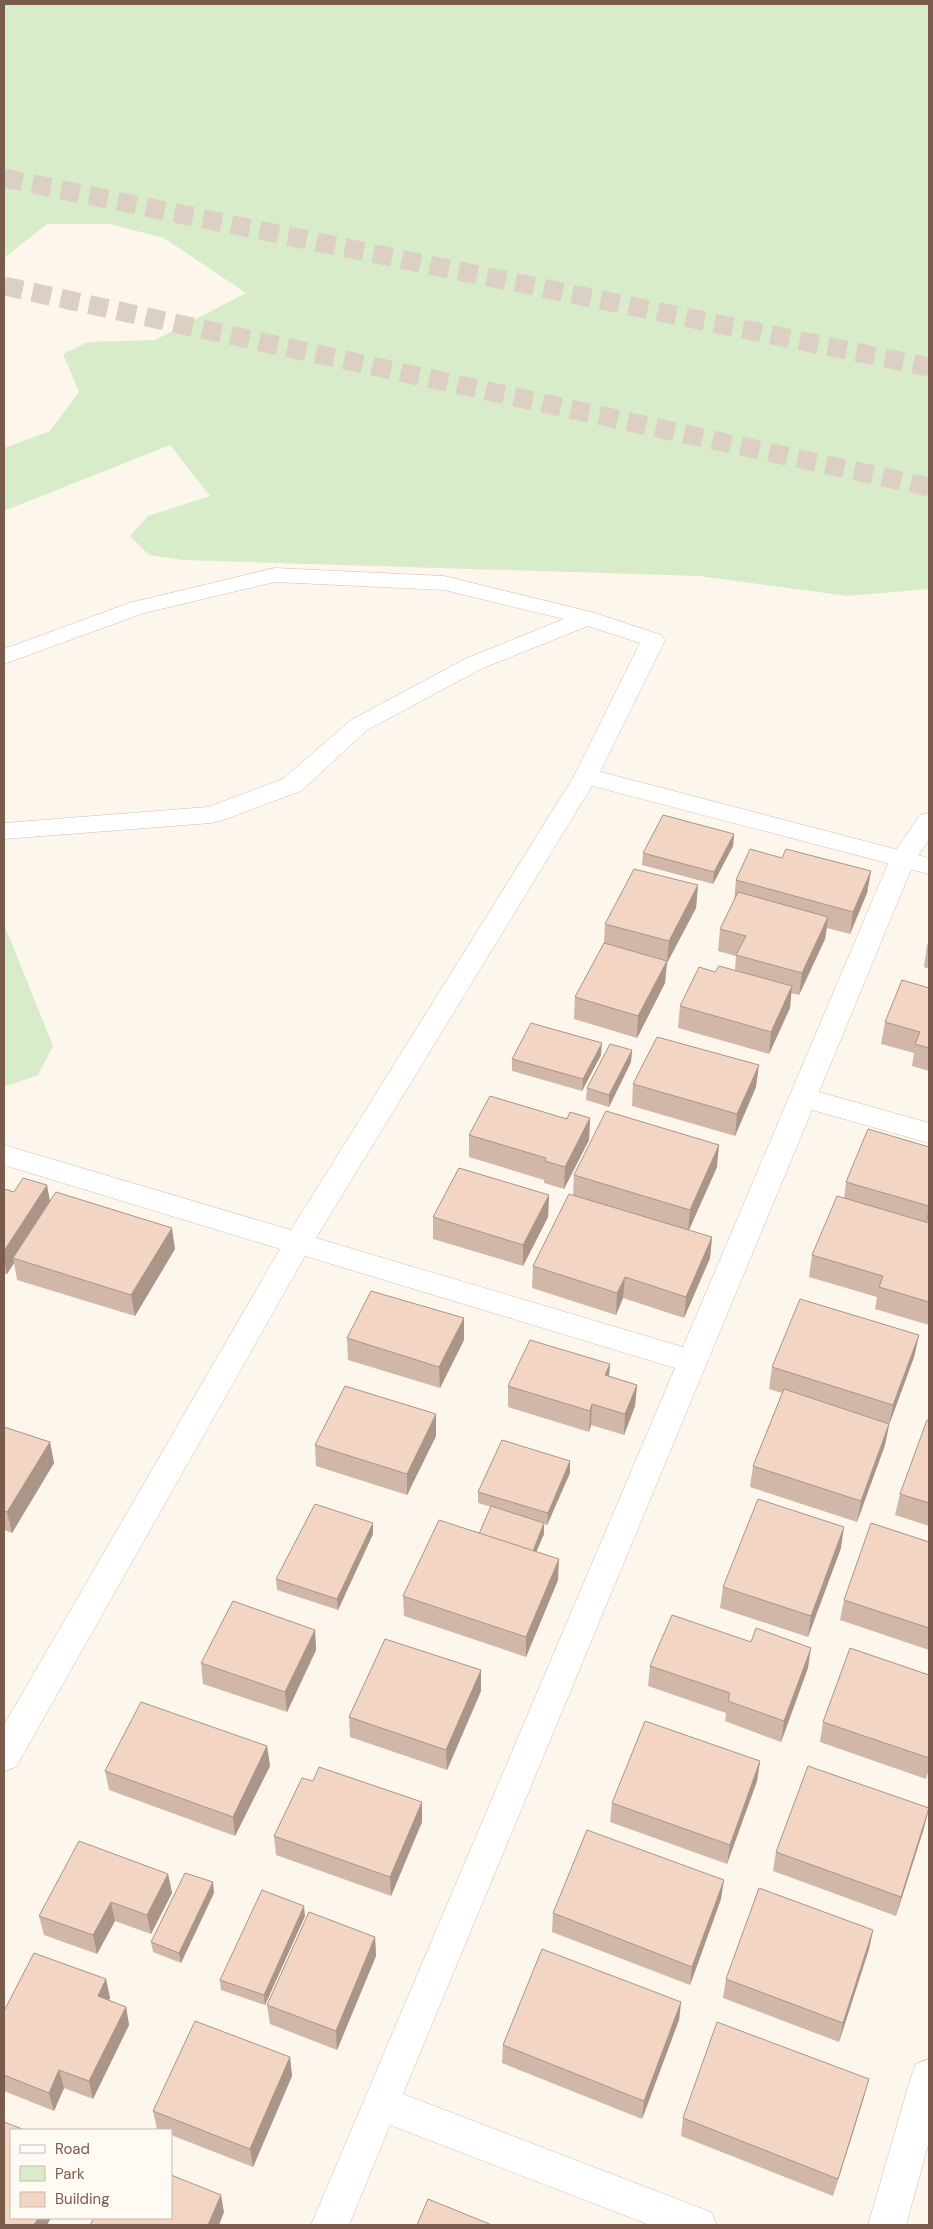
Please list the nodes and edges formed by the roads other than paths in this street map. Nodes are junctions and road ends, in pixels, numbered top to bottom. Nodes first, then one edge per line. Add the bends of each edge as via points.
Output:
1 (587, 618) junction
2 (4, 657) edge
3 (586, 776) junction
4 (929, 820) edge
5 (4, 832) edge
6 (916, 862) edge
7 (802, 1097) junction
8 (929, 1133) edge
9 (4, 1155) edge
10 (299, 1242) junction
11 (692, 1361) junction
12 (4, 1756) edge
13 (929, 2077) edge
14 (380, 2103) junction
15 (330, 2225) edge
16 (698, 2225) edge
17 (887, 2225) edge

1 - 2 street via 444,583 275,575 137,608
1 - 3 street via 654,640
1 - 5 street via 475,663 359,725 292,785 211,815
3 - 6 street
3 - 10 street
4 - 6 street
6 - 7 street
7 - 8 street
7 - 11 street
9 - 10 street
10 - 11 street
10 - 12 street
11 - 14 street
13 - 17 street
14 - 15 street
14 - 16 street

